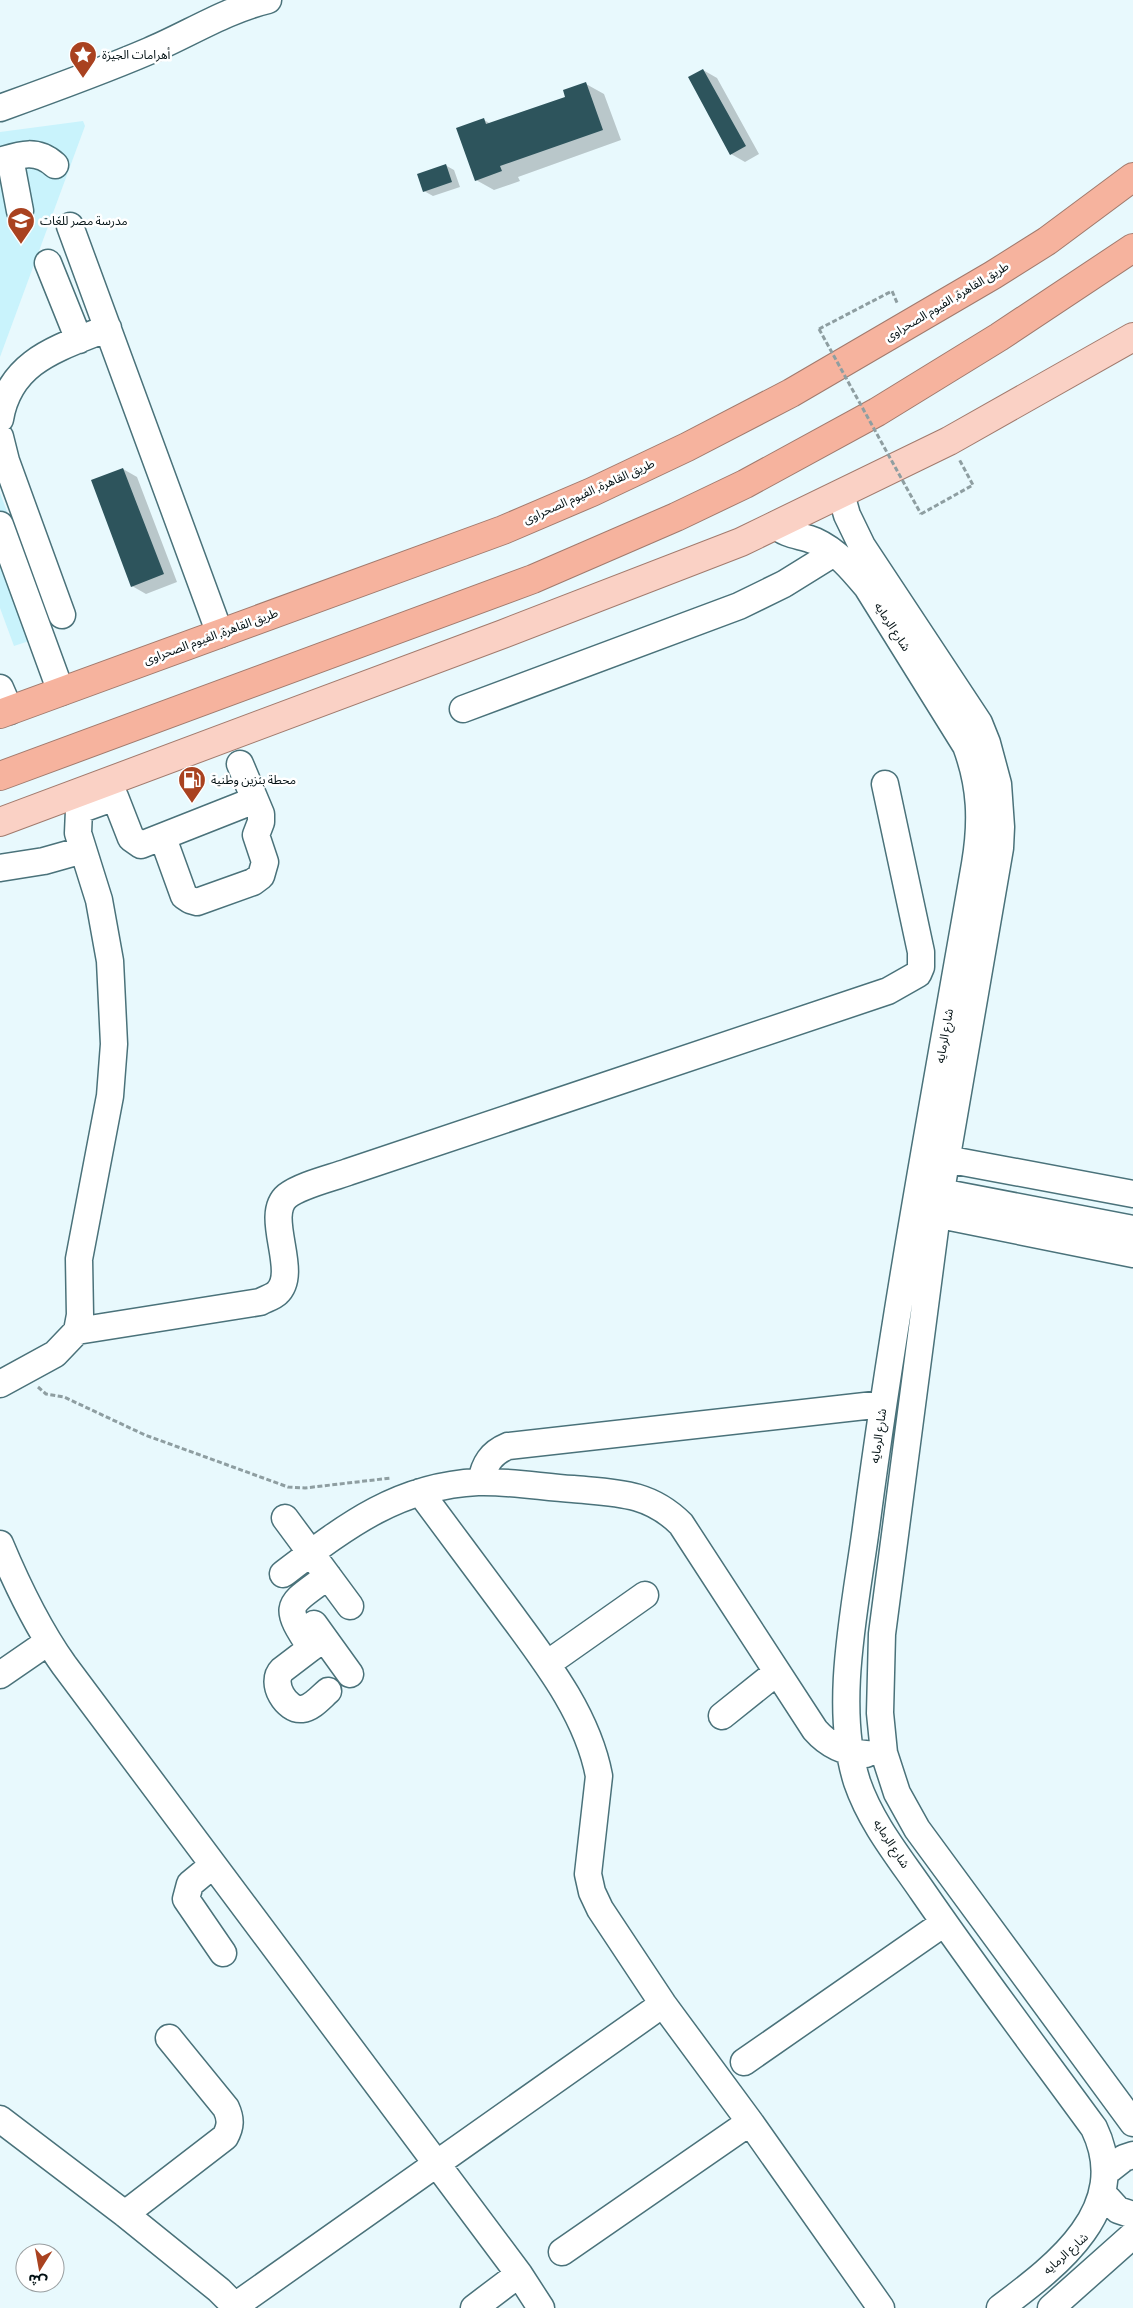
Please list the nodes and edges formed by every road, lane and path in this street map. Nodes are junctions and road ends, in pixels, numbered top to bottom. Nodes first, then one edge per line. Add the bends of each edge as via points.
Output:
1 (268, 0) edge
2 (0, 108) edge
3 (5, 159) edge
4 (55, 165) dead end
5 (1133, 177) edge
6 (20, 211) dead end
7 (70, 226) dead end
8 (1133, 248) edge
9 (48, 264) dead end
10 (907, 326) junction
11 (108, 328) junction
12 (1133, 337) edge
13 (79, 340) junction
14 (0, 419) edge
15 (0, 437) edge
16 (949, 441) junction
17 (841, 494) junction
18 (0, 525) edge
19 (776, 525) junction
20 (834, 552) junction
21 (5, 553) edge
22 (62, 615) dead end
23 (220, 634) junction
24 (61, 692) junction
25 (3, 704) edge
26 (463, 709) dead end
27 (240, 764) dead end
28 (0, 776) edge
29 (885, 784) dead end
30 (255, 800) junction
31 (77, 802) junction
32 (0, 822) edge
33 (163, 838) junction
34 (83, 850) junction
35 (0, 868) edge
36 (935, 1157) junction
37 (1133, 1194) edge
38 (928, 1201) junction
39 (1133, 1229) edge
40 (1133, 1254) edge
41 (77, 1331) junction
42 (10, 1379) edge
43 (883, 1404) junction
44 (480, 1482) junction
45 (420, 1492) junction
46 (285, 1518) dead end
47 (0, 1544) edge
48 (311, 1553) junction
49 (283, 1574) dead end
50 (328, 1576) junction
51 (645, 1595) dead end
52 (350, 1606) dead end
53 (316, 1636) junction
54 (48, 1642) junction
55 (547, 1664) junction
56 (777, 1672) junction
57 (350, 1674) dead end
58 (0, 1675) edge
59 (328, 1691) dead end
60 (722, 1716) dead end
61 (850, 1752) junction
62 (884, 1753) junction
63 (213, 1865) junction
64 (944, 1923) junction
65 (223, 1953) dead end
66 (663, 2004) junction
67 (169, 2038) dead end
68 (744, 2062) dead end
69 (0, 2119) edge
70 (750, 2122) junction
71 (1133, 2123) edge
72 (1133, 2155) edge
73 (436, 2164) junction
74 (1110, 2170) junction
75 (1108, 2199) junction
76 (125, 2214) junction
77 (1133, 2216) edge
78 (1133, 2236) edge
79 (562, 2252) dead end
80 (519, 2274) junction
81 (236, 2307) edge
82 (474, 2308) edge
83 (541, 2308) edge
84 (881, 2308) edge
85 (1000, 2308) edge
86 (1052, 2308) edge

1 - 2 street via 215,19 110,68
3 - 4 street via 34,153
3 - 6 street
5 - 10 highway, طريق القاهرة, الفيوم الصحراوى via 1047,241
7 - 11 street
8 - 28 highway via 999,337 877,412 745,484 676,517 533,579
9 - 13 street
10 - 16 path, bridge via 892,291 819,329 920,514 973,485
10 - 23 highway, طريق القاهرة, الفيوم الصحراوى via 790,393 592,492 503,530
11 - 13 street
11 - 23 street
12 - 16 main road
13 - 14 street via 42,356 21,373 6,395
15 - 22 street
16 - 17 main road
17 - 19 main road
17 - 36 street, شارع الرمايه via 847,515 870,558 979,724 998,784 1000,848
18 - 21 street
19 - 20 street, شارع الرمايه via 785,532 813,540
19 - 31 main road via 741,542
20 - 26 street via 784,584 739,606
20 - 36 street, شارع الرمايه via 867,587 930,687 966,746 978,783 979,841
21 - 24 street
23 - 24 highway, طريق القاهرة, الفيوم الصحراوى
24 - 25 highway, طريق القاهرة, الفيوم الصحراوى
27 - 30 street
29 - 41 street via 921,952 918,974 908,982 888,992 298,1191 283,1202 280,1214 285,1278 277,1293 260,1302
30 - 33 street
30 - 33 street via 262,818 256,838 265,867 253,882 197,902 190,900 183,893
31 - 32 main road
31 - 33 street via 115,797 134,842 146,845
31 - 34 street via 78,833
34 - 35 street
34 - 41 street via 106,931 114,1044 110,1096 79,1259 80,1315
36 - 37 street
36 - 38 street, شارع الرمايه
38 - 39 street
38 - 40 street
38 - 43 street, شارع الرمايه
38 - 62 street, شارع الرمايه via 884,1611 879,1687
41 - 42 street via 55,1354
42 - 45 path via 46,1394 64,1397 145,1435 288,1487 404,1477
43 - 44 street via 508,1446 486,1462
43 - 61 street, شارع الرمايه via 849,1651
44 - 45 street
44 - 56 street via 622,1493 661,1507 681,1524
45 - 48 street via 363,1516
45 - 55 street
46 - 48 street
47 - 54 street
48 - 49 street
48 - 50 street
50 - 52 street
50 - 53 street via 297,1599 292,1608 294,1622
51 - 55 street
53 - 57 street
53 - 59 street via 278,1674 277,1687 291,1706 299,1710 308,1708
54 - 58 street
54 - 63 street
55 - 66 street via 583,1726 596,1761 599,1783 588,1874 592,1892
56 - 60 street
56 - 61 street via 819,1735 833,1746
61 - 62 street
61 - 64 street, شارع الرمايه via 858,1784 874,1820
62 - 71 street, شارع الرمايه via 897,1793 917,1829
63 - 65 street via 190,1884 186,1899
63 - 73 street
64 - 68 street
64 - 74 street, شارع الرمايه via 1101,2138
66 - 70 street
66 - 73 street
67 - 76 street via 226,2108 230,2128 225,2137
69 - 76 street
70 - 79 street
70 - 84 street
72 - 74 street
73 - 80 street
73 - 81 street
74 - 75 street, شارع الرمايه
75 - 77 street via 1118,2210
75 - 85 street, شارع الرمايه via 1099,2220 1082,2242
76 - 81 street
78 - 86 street
80 - 82 street
80 - 83 street

